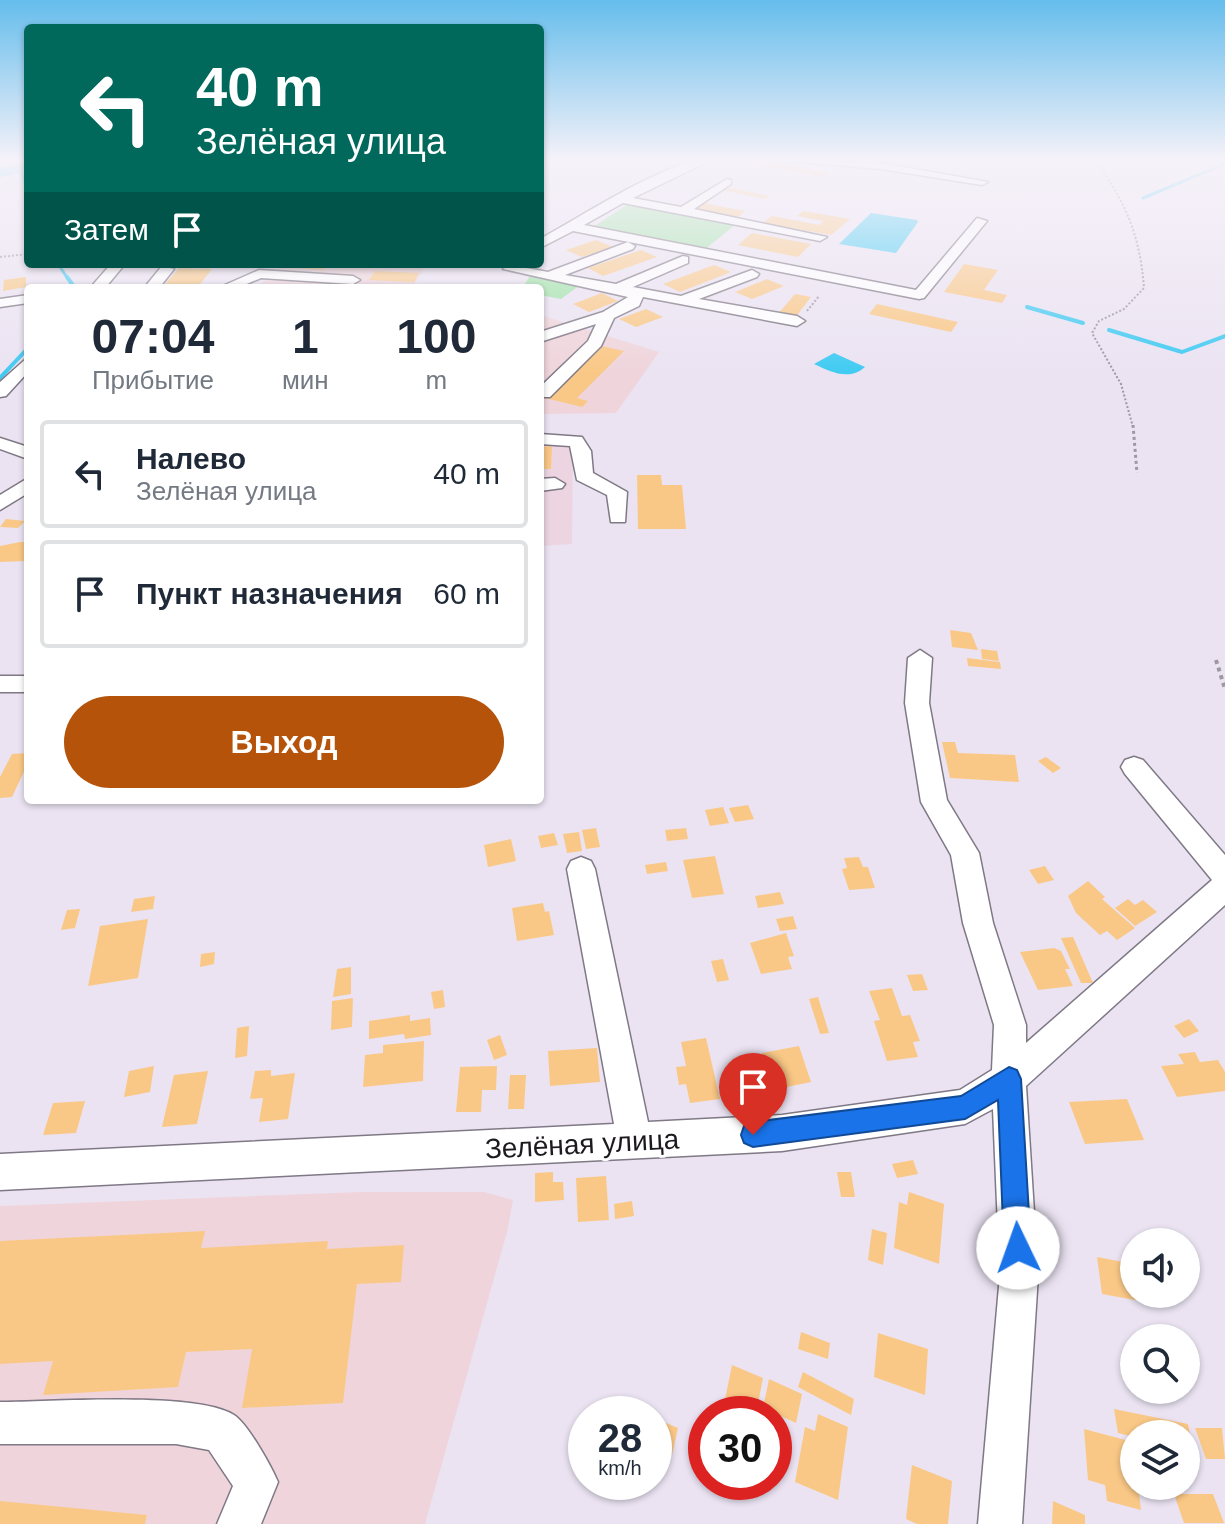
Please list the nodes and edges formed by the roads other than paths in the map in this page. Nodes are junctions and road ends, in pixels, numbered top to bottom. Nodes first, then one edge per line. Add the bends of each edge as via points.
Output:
1 (594, 231) edge
2 (789, 231) edge
3 (973, 231) edge
4 (820, 237) dead end
5 (628, 246) dead end
6 (683, 260) dead end
7 (114, 268) edge
8 (334, 268) edge
9 (167, 269) dead end
10 (510, 271) edge
11 (226, 272) dead end
12 (752, 274) dead end
13 (548, 276) junction
14 (353, 280) dead end
15 (318, 283) edge
16 (100, 284) edge
17 (154, 284) edge
18 (218, 284) edge
19 (235, 284) edge
20 (624, 289) junction
21 (24, 300) edge
22 (679, 301) junction
23 (0, 303) edge
24 (608, 315) junction
25 (797, 321) dead end
26 (544, 336) edge
27 (24, 366) edge
28 (0, 392) edge
29 (544, 393) edge
30 (544, 439) edge
31 (0, 443) edge
32 (24, 452) edge
33 (24, 486) edge
34 (0, 504) edge
35 (618, 518) dead end
36 (920, 658) dead end
37 (0, 684) edge
38 (24, 684) edge
39 (1134, 767) dead end
40 (581, 869) dead end
41 (1225, 875) edge
42 (1225, 887) edge
43 (1009, 1079) junction
44 (635, 1142) junction
45 (0, 1172) edge
46 (0, 1423) edge
47 (239, 1524) edge
48 (1000, 1524) edge

1 - 3 street via 919,295
2 - 4 street
5 - 13 street
6 - 20 street
7 - 16 street
8 - 15 street
9 - 17 street
10 - 13 street
11 - 18 street
12 - 22 street
13 - 20 street
14 - 15 street
15 - 19 street via 259,274
20 - 22 street
20 - 24 street via 636,296 634,303
21 - 23 street
22 - 25 street
24 - 26 street
24 - 29 street via 595,343
27 - 28 street
30 - 35 street via 576,441 584,476 617,492
31 - 32 street
33 - 34 street
36 - 43 street via 922,673 915,687 934,802 965,853 978,923 1010,1025
37 - 38 street
39 - 41 street
40 - 44 street
42 - 43 street, Зелёная улица
43 - 44 street, Зелёная улица via 965,1107 782,1133
43 - 48 street via 1019,1275
44 - 45 street, Зелёная улица
46 - 47 street via 176,1423 221,1431 256,1482

